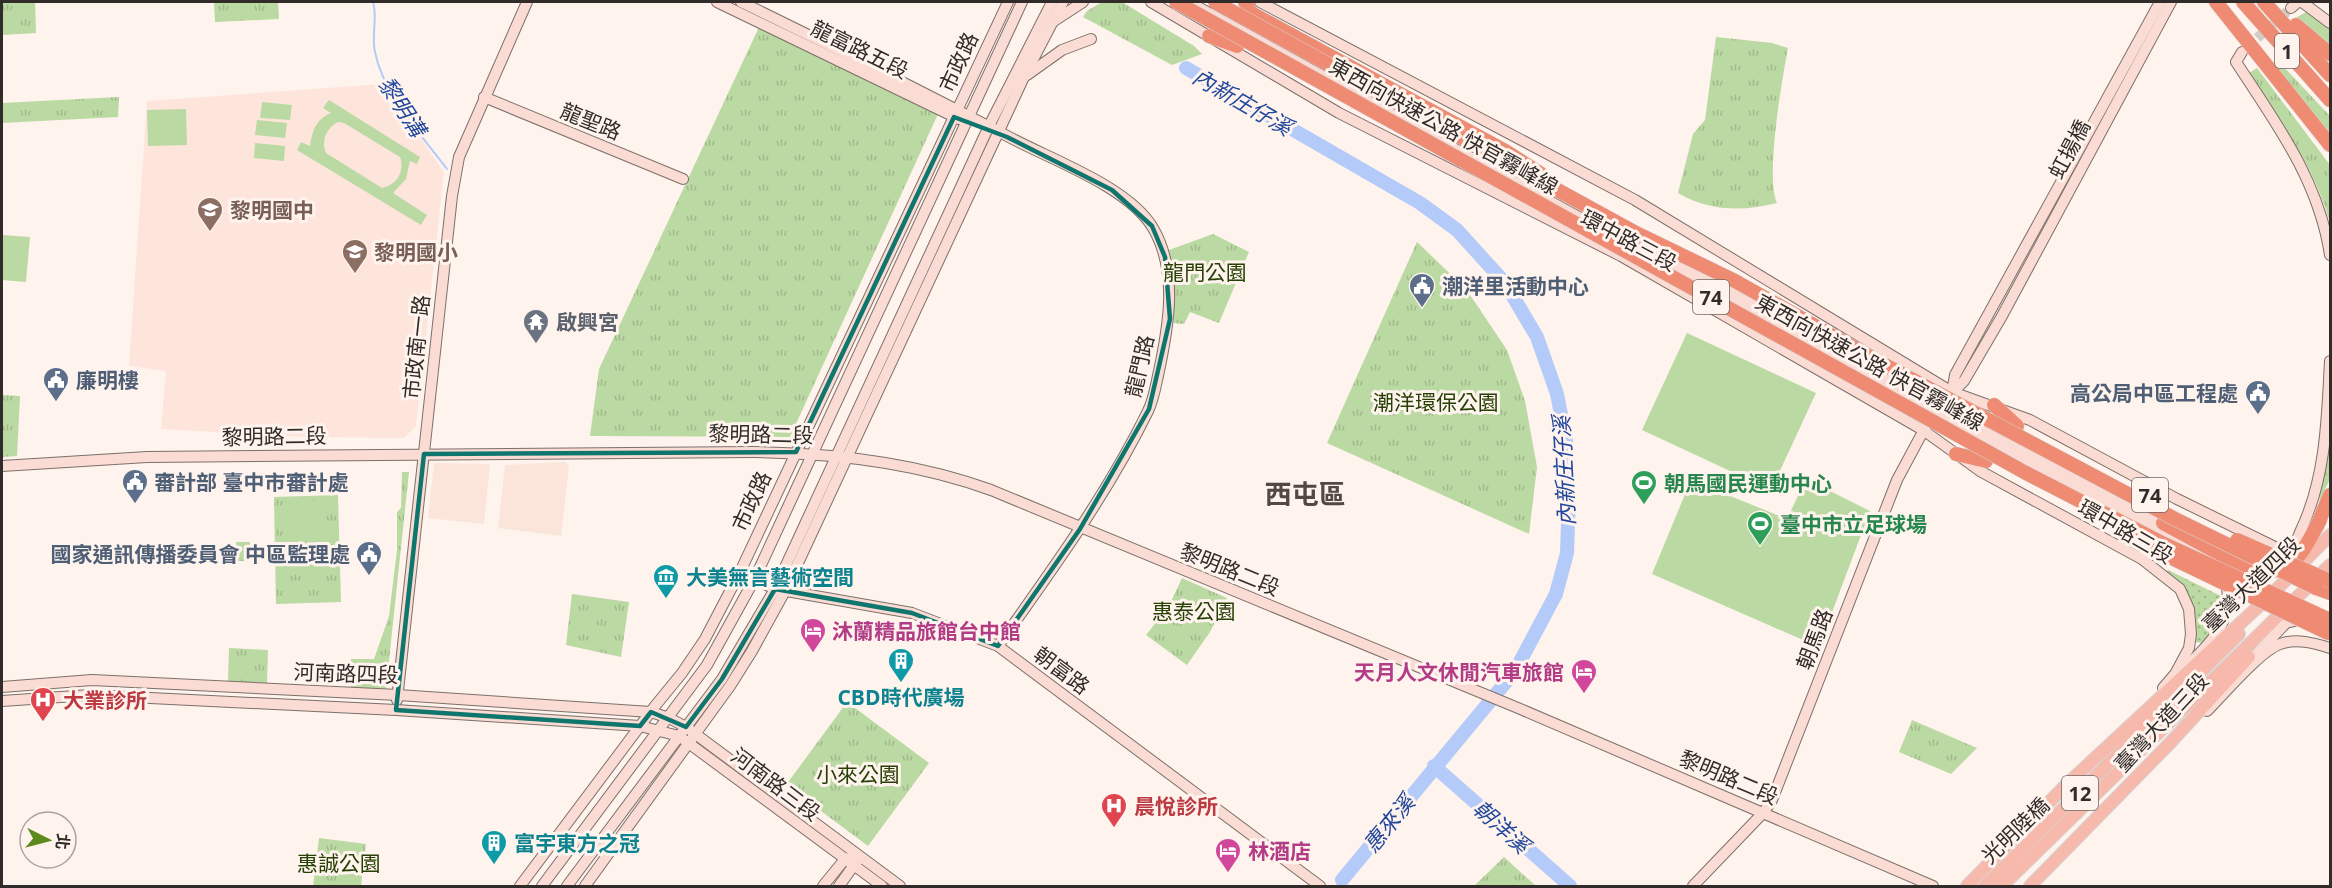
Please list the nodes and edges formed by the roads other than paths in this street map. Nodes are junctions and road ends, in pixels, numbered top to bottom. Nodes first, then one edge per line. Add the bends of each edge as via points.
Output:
1 (527, 2) edge
2 (717, 2) edge
3 (741, 2) edge
4 (1008, 2) edge
5 (1022, 2) edge
6 (1052, 2) edge
7 (1063, 2) edge
8 (1083, 2) edge
9 (1151, 2) edge
10 (1176, 2) edge
11 (1189, 2) edge
12 (1201, 2) edge
13 (1215, 2) edge
14 (1260, 2) edge
15 (2160, 2) edge
16 (2172, 2) edge
17 (2216, 2) edge
18 (2243, 2) edge
19 (2264, 2) edge
20 (2272, 2) edge
21 (2297, 4) edge
22 (1248, 7) edge
23 (1055, 21) junction
24 (2331, 23) edge
25 (1209, 36) junction
26 (1035, 37) junction
27 (1091, 39) dead end
28 (2242, 52) dead end
29 (2331, 54) edge
30 (2331, 75) edge
31 (1024, 77) junction
32 (484, 97) junction
33 (2331, 100) edge
34 (956, 113) junction
35 (967, 119) junction
36 (2310, 120) junction
37 (996, 132) junction
38 (2331, 145) edge
39 (1461, 151) junction
40 (2331, 156) edge
41 (1450, 169) junction
42 (683, 179) dead end
43 (1634, 232) junction
44 (1620, 246) junction
45 (2331, 255) edge
46 (1991, 311) joint
47 (2001, 316) joint
48 (2331, 361) edge
49 (1952, 392) junction
50 (1994, 405) junction
51 (1937, 410) junction
52 (1923, 430) junction
53 (796, 452) junction
54 (424, 454) junction
55 (811, 454) junction
56 (1956, 454) junction
57 (840, 456) junction
58 (2, 466) edge
59 (2331, 495) edge
60 (2177, 499) junction
61 (2320, 520) junction
62 (2161, 527) junction
63 (1080, 529) junction
64 (2331, 535) edge
65 (2331, 544) edge
66 (2142, 559) junction
67 (2284, 560) junction
68 (2331, 565) edge
69 (740, 572) junction
70 (2292, 572) junction
71 (754, 580) junction
72 (2327, 580) edge
73 (780, 590) junction
74 (2270, 593) junction
75 (2331, 593) edge
76 (2246, 594) junction
77 (2331, 618) edge
78 (2249, 624) joint
79 (2267, 633) junction
80 (2331, 634) edge
81 (998, 646) junction
82 (2331, 648) edge
83 (2198, 662) joint
84 (2, 687) edge
85 (398, 695) junction
86 (2175, 699) joint
87 (2, 701) edge
88 (396, 710) junction
89 (2184, 710) joint
90 (651, 712) junction
91 (669, 718) junction
92 (640, 726) junction
93 (2128, 726) junction
94 (661, 729) junction
95 (682, 731) junction
96 (693, 739) junction
97 (2170, 742) junction
98 (1763, 813) junction
99 (858, 855) junction
100 (845, 859) junction
101 (855, 867) junction
102 (1315, 883) edge
103 (520, 886) edge
104 (542, 886) edge
105 (567, 886) edge
106 (585, 886) edge
107 (824, 886) edge
108 (839, 886) edge
109 (882, 886) edge
110 (900, 886) edge
111 (1693, 886) edge
112 (1933, 886) edge
113 (1967, 886) edge
114 (1985, 886) edge
115 (2002, 886) edge
116 (2030, 886) edge

1 - 32 street, 市政南一路
2 - 34 street, 龍富路五段
3 - 34 street, 龍富路五段
4 - 34 street, 市政路
5 - 35 street, 市政路
6 - 26 street
7 - 23 street
8 - 23 street
9 - 25 street, 環中路三段
10 - 44 highway, 東西向快速公路 快官霧峰線 / 74, bridge
11 - 39 street, 環中路三段
12 - 51 street, 環中路三段
13 - 43 highway, 東西向快速公路 快官霧峰線 / 74, bridge
14 - 49 street, 環中路三段 via 1635,200
15 - 46 street, 虹揚橋
16 - 47 street, 虹揚橋
17 - 36 highway
18 - 33 highway, 1
19 - 30 highway, 1
20 - 29 highway
21 - 24 street
22 - 43 highway, bridge via 1504,151
23 - 26 street
23 - 31 street
25 - 41 street, 環中路三段 via 1339,113
25 - 44 highway, bridge via 1238,46 1529,205 1606,244
26 - 37 street
27 - 31 street via 1062,50
28 - 45 street via 2236,62 2306,173
31 - 37 street
32 - 42 street, 龍聖路
32 - 54 street, 市政南一路 via 459,157 452,196
34 - 35 street, 龍門路
34 - 53 street, 市政路
35 - 37 street, 龍門路
35 - 55 street, 市政路
36 - 38 highway
36 - 40 highway
37 - 57 street
37 - 63 street, 龍門路 via 1112,190 1152,226 1164,251 1170,320 1149,410
39 - 41 street
39 - 51 street, 環中路三段
41 - 52 street, 環中路三段 via 1621,256
43 - 70 highway, 東西向快速公路 快官霧峰線 / 74, bridge via 1735,281 2175,519
44 - 74 highway, 東西向快速公路 快官霧峰線 / 74, bridge via 2026,473
46 - 49 street, 朝馬路 via 1955,375
47 - 49 street, 朝馬路 via 1964,381
48 - 60 street, 環中路三段 via 2322,460 2310,511 2294,546 2285,552 2274,548
49 - 50 street, 環中路三段
49 - 51 street, 朝馬路
50 - 60 street, 環中路三段 via 2030,420
50 - 67 highway, 74, bridge via 2017,426
51 - 52 street, 朝馬路
51 - 62 street, 環中路三段
52 - 56 street, 環中路三段
52 - 98 street, 朝馬路 via 1897,480 1776,790
53 - 54 street, 黎明路二段
53 - 55 street, 黎明路二段
53 - 69 street, 市政路
54 - 58 street, 黎明路二段 via 147,457
54 - 85 street, 市政南一路
55 - 57 street, 黎明路二段
55 - 71 street, 市政路
56 - 66 street, 環中路三段 via 1980,471
56 - 76 highway, 74, bridge via 1986,461
57 - 63 street, 黎明路二段 via 881,461 967,481
57 - 73 street
59 - 61 highway
60 - 62 street
61 - 62 highway via 2299,558 2277,571 2263,573
61 - 70 highway
62 - 66 street
62 - 93 street, 環中路三段 via 2214,559 2222,568 2229,603 2218,634
63 - 81 street, 龍門路
63 - 98 street, 黎明路二段
64 - 70 main road, 臺灣大道四段 / 12
65 - 78 main road, 臺灣大道四段 / 12
66 - 93 street, 環中路三段 via 2180,589 2189,609 2191,634 2175,674
67 - 70 highway, bridge
67 - 72 highway, 74, bridge
68 - 79 main road, 臺灣大道四段 / 12
69 - 71 street, 朝富路
69 - 90 street, 市政路 via 705,639
70 - 72 highway, 東西向快速公路 快官霧峰線 / 74, bridge
70 - 83 main road, 臺灣大道四段 / 12
71 - 73 street, 朝富路
71 - 91 street, 市政路 via 707,665
72 - 75 highway, 東西向快速公路 快官霧峰線 / 74
72 - 79 main road, 12
73 - 81 street, 朝富路 via 912,613
73 - 95 street via 722,679
73 - 96 street via 752,651
74 - 76 highway, 74, bridge
74 - 77 highway, 東西向快速公路 快官霧峰線 / 74, bridge
76 - 80 highway, 74, bridge
77 - 97 street via 2314,616 2286,624
78 - 86 main road, 臺灣大道三段 / 12
79 - 89 main road, 臺灣大道三段 / 12
79 - 97 main road, 臺灣大道三段 / 12
81 - 102 street, 朝富路
82 - 97 street via 2296,641 2266,652
83 - 93 main road, 臺灣大道三段 / 12
84 - 85 street, 河南路四段 via 92,680
85 - 88 street, 市政南一路
85 - 90 street, 河南路四段
86 - 114 main road, 光明陸橋 / 12
87 - 88 street, 河南路四段 via 90,695
88 - 92 street, 河南路四段
89 - 115 main road, 光明陸橋 / 12
90 - 91 street, 河南路四段
90 - 92 street, 市政路
91 - 94 street, 市政路
91 - 95 street, 河南路四段
92 - 94 street, 河南路三段
92 - 103 street, 市政路
93 - 113 main road, 臺灣大道三段 / 12
94 - 95 street, 河南路三段
94 - 104 street, 市政路
95 - 96 street, 河南路三段
95 - 105 street
96 - 99 street, 河南路三段
96 - 100 street, 河南路三段
96 - 106 street
97 - 116 main road, 臺灣大道三段 / 12
98 - 111 street, 朝馬路
98 - 112 street, 黎明路二段
99 - 100 street
99 - 101 street
99 - 110 street, 河南路三段
100 - 101 street, 河南路三段
100 - 107 street
101 - 108 street
101 - 109 street, 河南路三段

